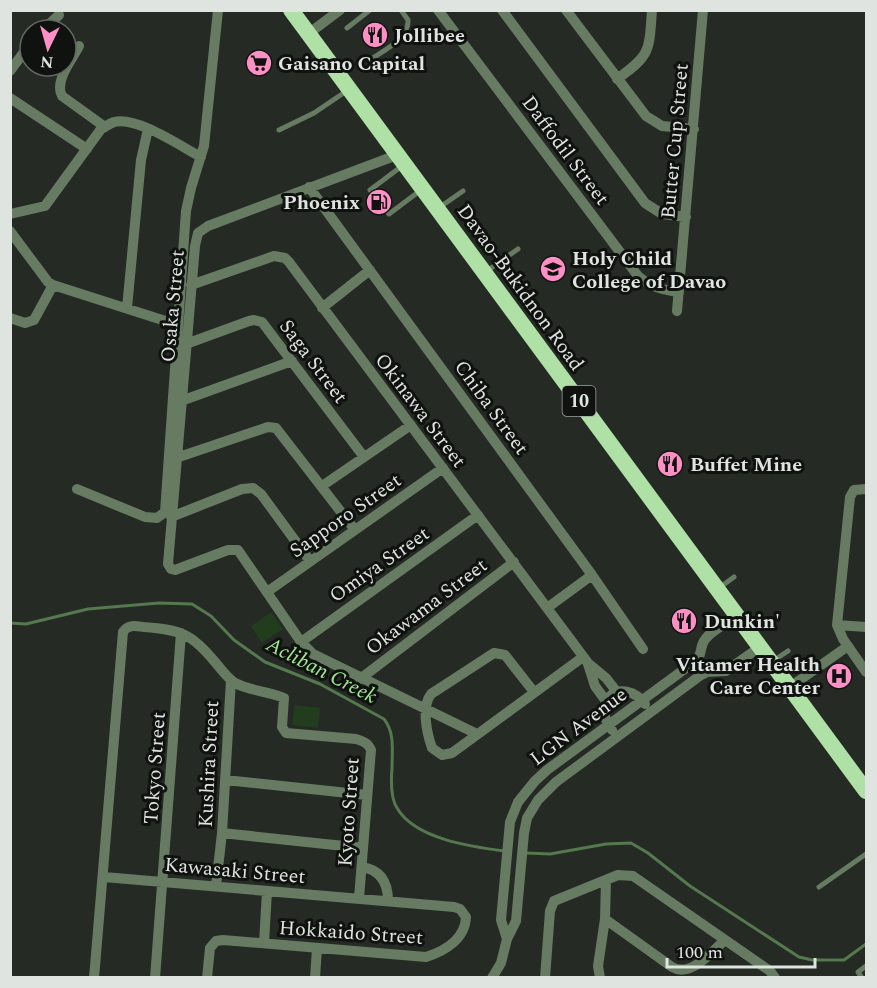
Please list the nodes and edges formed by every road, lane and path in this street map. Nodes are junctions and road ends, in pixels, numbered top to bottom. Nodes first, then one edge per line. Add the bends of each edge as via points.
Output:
1 (218, 10) edge
2 (291, 10) edge
3 (340, 10) edge
4 (370, 10) edge
5 (401, 10) edge
6 (502, 10) edge
7 (566, 10) edge
8 (652, 10) edge
9 (703, 10) edge
10 (439, 11) edge
11 (59, 15) dead end
12 (56, 18) edge
13 (347, 28) dead end
14 (308, 34) junction
15 (79, 46) dead end
16 (370, 60) dead end
17 (617, 79) junction
18 (349, 90) junction
19 (10, 98) edge
20 (105, 127) junction
21 (148, 129) junction
22 (694, 129) junction
23 (279, 130) dead end
24 (87, 149) junction
25 (201, 158) junction
26 (401, 160) junction
27 (309, 187) junction
28 (423, 189) junction
29 (463, 191) dead end
30 (376, 198) dead end
31 (383, 207) dead end
32 (437, 208) junction
33 (12, 211) edge
34 (686, 217) junction
35 (10, 231) edge
36 (518, 249) dead end
37 (370, 270) junction
38 (484, 273) junction
39 (52, 285) junction
40 (191, 285) junction
41 (679, 292) junction
42 (128, 308) junction
43 (322, 308) junction
44 (677, 311) dead end
45 (10, 318) edge
46 (178, 325) junction
47 (186, 344) junction
48 (292, 361) junction
49 (182, 401) junction
50 (411, 425) junction
51 (364, 457) junction
52 (176, 458) junction
53 (443, 468) junction
54 (322, 486) junction
55 (78, 489) dead end
56 (867, 489) edge
57 (478, 515) junction
58 (171, 517) junction
59 (355, 530) junction
60 (310, 561) junction
61 (514, 562) junction
62 (592, 575) junction
63 (734, 578) dead end
64 (718, 589) junction
65 (267, 592) junction
66 (547, 608) junction
67 (737, 616) junction
68 (837, 625) junction
69 (867, 627) edge
70 (181, 633) junction
71 (301, 642) junction
72 (848, 646) junction
73 (760, 647) junction
74 (643, 649) dead end
75 (702, 650) junction
76 (788, 651) dead end
77 (585, 660) junction
78 (771, 662) junction
79 (718, 672) junction
80 (867, 672) edge
81 (360, 679) junction
82 (231, 680) junction
83 (790, 687) junction
84 (534, 692) junction
85 (617, 692) junction
86 (642, 700) junction
87 (606, 701) junction
88 (426, 710) junction
89 (651, 712) junction
90 (608, 725) junction
91 (477, 734) junction
92 (617, 737) junction
93 (554, 765) junction
94 (562, 777) junction
95 (225, 780) junction
96 (867, 792) edge
97 (367, 795) junction
98 (513, 813) junction
99 (527, 818) junction
100 (222, 833) junction
101 (363, 848) junction
102 (867, 854) edge
103 (362, 867) junction
104 (104, 877) junction
105 (606, 880) junction
106 (164, 881) junction
107 (216, 886) junction
108 (819, 887) dead end
109 (267, 891) junction
110 (359, 898) junction
111 (388, 901) junction
112 (466, 917) joint
113 (605, 919) junction
114 (507, 939) junction
115 (725, 940) junction
116 (264, 944) junction
117 (317, 948) junction
118 (867, 966) edge
119 (496, 976) edge
120 (769, 976) edge
121 (94, 978) edge
122 (155, 978) edge
123 (207, 978) edge
124 (315, 978) edge
125 (545, 978) edge
126 (600, 978) edge
127 (862, 978) edge

1 - 25 street
2 - 14 highway, Davao-Bukidnon Road / 10
3 - 14 street
4 - 13 lane
5 - 16 lane via 408,20 406,31
6 - 34 street via 645,203 663,214
7 - 17 street
8 - 17 street via 645,56
9 - 22 street, Butter Cup Street
10 - 41 street, Daffodil Street via 638,276 656,288
11 - 12 street
14 - 18 highway, Davao-Bukidnon Road / 10
15 - 20 street via 59,90
17 - 22 street via 652,122
18 - 23 lane
18 - 26 highway, Davao-Bukidnon Road / 10
19 - 24 street
20 - 21 street via 127,122
20 - 24 street
21 - 25 street
21 - 42 street via 141,160
22 - 34 street, Butter Cup Street
24 - 33 street via 45,206
25 - 46 street via 186,211
26 - 27 street, Osaka Street via 373,164
26 - 28 highway, Davao-Bukidnon Road / 10
26 - 30 lane via 370,190
27 - 37 street, Chiba Street
27 - 40 street, Osaka Street via 202,229 196,238
28 - 31 lane via 389,214
28 - 32 highway, Davao-Bukidnon Road / 10
29 - 32 lane
32 - 38 highway, Davao-Bukidnon Road / 10
34 - 41 street, Butter Cup Street
35 - 39 street
36 - 38 lane
37 - 43 street
37 - 62 street, Chiba Street
38 - 64 highway, Davao-Bukidnon Road / 10
39 - 42 street
39 - 45 street via 34,320 25,323
40 - 43 street, Okinawa Street via 280,256 289,262
40 - 47 street, Osaka Street
41 - 44 street, Butter Cup Street
42 - 46 street
43 - 50 street, Okinawa Street
46 - 55 street via 165,512 157,518 146,517
47 - 48 street, Saga Street via 258,321
47 - 49 street, Osaka Street
48 - 49 street
48 - 51 street, Saga Street
49 - 52 street, Osaka Street
50 - 51 street
50 - 53 street, Okinawa Street
51 - 54 street
52 - 54 street via 273,427
52 - 58 street, Osaka Street
53 - 57 street, Okinawa Street
53 - 59 street, Sapporo Street
54 - 59 street
56 - 68 street via 854,490 849,497
57 - 61 street, Okinawa Street
57 - 71 street, Omiya Street
58 - 60 street via 253,488
58 - 65 street, Osaka Street via 171,569 234,550 241,553
59 - 60 street, Sapporo Street
60 - 65 street, Sapporo Street
61 - 66 street, Okinawa Street
61 - 81 street, Okawama Street
62 - 66 street
62 - 74 street, Chiba Street
63 - 64 lane
64 - 67 highway, Davao-Bukidnon Road / 10
65 - 71 street
66 - 77 street, Okinawa Street
67 - 73 highway, Davao-Bukidnon Road / 10
67 - 75 street, LGN Avenue via 706,638
68 - 69 street
68 - 72 street
70 - 82 street, Kyoto Street via 198,642
70 - 104 street, Kyoto Street via 135,626 123,632
70 - 106 street, Tokyo Street
71 - 81 street via 322,660
72 - 80 street
72 - 83 street
73 - 78 highway, Davao-Bukidnon Road / 10
73 - 79 street, LGN Avenue via 729,669
75 - 79 street
75 - 86 street, LGN Avenue via 697,660
76 - 78 lane
77 - 84 street
77 - 85 street
77 - 87 street
78 - 83 highway, Davao-Bukidnon Road / 10
79 - 89 street, LGN Avenue via 701,675
81 - 88 street
82 - 95 street, Kushira Street
82 - 97 street, Kyoto Street via 284,698 282,727 286,733 366,742 371,750
83 - 96 highway, Davao-Bukidnon Road / 10
84 - 88 street via 505,655 494,652 431,694
84 - 91 street
85 - 86 street via 633,693
85 - 87 street
86 - 89 street
86 - 90 street, LGN Avenue
87 - 90 street via 602,709
88 - 91 street
88 - 91 street via 430,744 438,753 452,753
89 - 92 street, LGN Avenue
90 - 92 street
90 - 93 street, LGN Avenue
92 - 94 street, LGN Avenue
93 - 94 street
93 - 98 street, LGN Avenue via 526,791
94 - 99 street, LGN Avenue via 538,800
95 - 97 street
95 - 100 street, Kushira Street
97 - 101 street, Kyoto Street
98 - 99 street
98 - 114 street, LGN Avenue via 501,920
99 - 114 street, LGN Avenue via 516,921
100 - 101 street
100 - 107 street, Kushira Street
101 - 103 street, Kyoto Street
102 - 108 lane
103 - 110 street, Kyoto Street
103 - 111 street via 384,879
104 - 106 street, Kawasaki Street
104 - 121 street
105 - 113 street
105 - 115 street via 622,874 633,876
105 - 125 street via 552,904
106 - 107 street, Kawasaki Street
106 - 122 street, Tokyo Street
107 - 109 street, Kawasaki Street
109 - 110 street, Kawasaki Street
109 - 116 street
110 - 111 street, Kawasaki Street
111 - 112 street, Kawasaki Street via 454,907
112 - 117 street, Hokkaido Street via 465,928 457,940 426,957
113 - 115 street via 681,971
113 - 126 street via 598,966
114 - 119 street, LGN Avenue
115 - 120 street
116 - 117 street, Hokkaido Street
116 - 123 street, Hokkaido Street via 223,940 213,944
117 - 124 street
118 - 127 lane via 858,972

